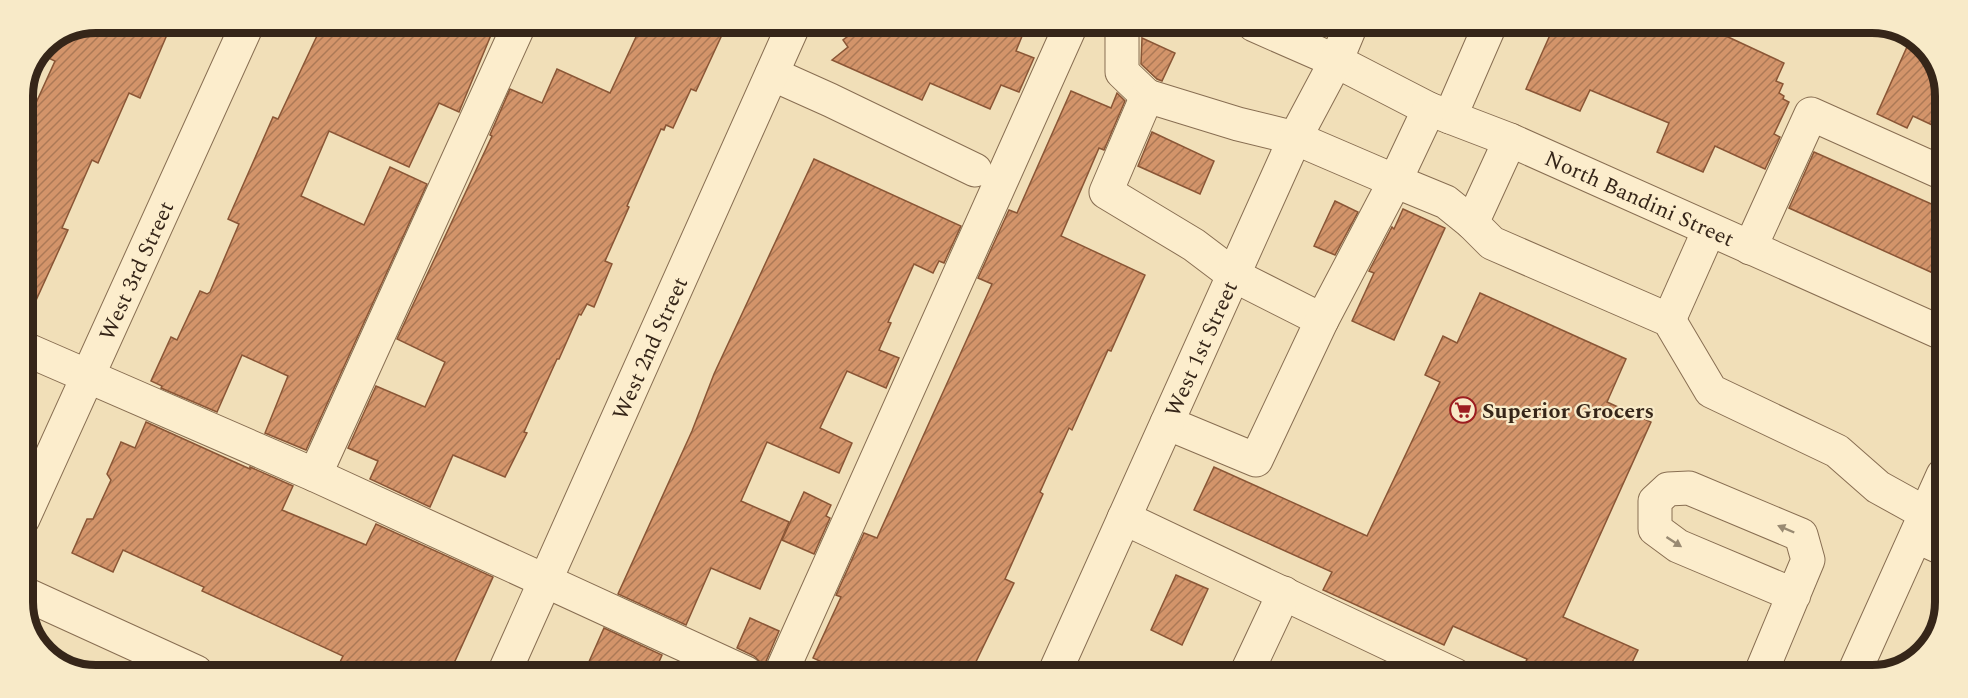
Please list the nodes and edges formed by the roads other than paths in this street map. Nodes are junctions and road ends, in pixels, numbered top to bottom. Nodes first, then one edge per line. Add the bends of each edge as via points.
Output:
1 (243, 33) edge
2 (515, 33) edge
3 (790, 33) edge
4 (1067, 33) edge
5 (1122, 33) edge
6 (1272, 33) edge
7 (1348, 33) edge
8 (1486, 33) edge
9 (1336, 61) junction
10 (772, 74) junction
11 (1147, 96) junction
12 (1439, 113) junction
13 (1295, 138) junction
14 (1510, 140) junction
15 (975, 170) dead end
16 (1935, 170) edge
17 (1395, 181) junction
18 (1472, 223) junction
19 (1709, 230) junction
20 (1750, 248) junction
21 (1235, 276) junction
22 (1322, 320) junction
23 (1669, 320) junction
24 (1935, 330) edge
25 (33, 352) edge
26 (86, 376) junction
27 (1167, 423) junction
28 (315, 475) junction
29 (33, 496) edge
30 (1935, 506) edge
31 (1124, 518) junction
32 (1928, 532) edge
33 (546, 580) junction
34 (1284, 593) junction
35 (1794, 595) dead end
36 (33, 598) edge
37 (181, 665) edge
38 (508, 665) edge
39 (729, 665) edge
40 (785, 665) edge
41 (1058, 665) edge
42 (1250, 665) edge
43 (1434, 665) edge
44 (1764, 665) edge
45 (1858, 665) edge

1 - 26 street, West 3rd Street
2 - 28 street
3 - 10 street, West 2nd Street
4 - 40 street
5 - 11 street via 1122,72
6 - 9 street, North Bandini Street
7 - 9 street, West 1st Street
8 - 12 street
9 - 12 street, North Bandini Street
9 - 13 street, West 1st Street
10 - 15 street
10 - 33 street, West 2nd Street
11 - 13 street
11 - 21 street via 1106,192 1194,245
12 - 14 street, North Bandini Street
12 - 17 street
13 - 17 street
13 - 21 street, West 1st Street
14 - 18 street
14 - 19 street, North Bandini Street
16 - 20 street via 1811,114
17 - 18 street via 1446,202
17 - 22 street
18 - 23 street via 1492,243
19 - 20 street, North Bandini Street
19 - 23 street
20 - 24 street, North Bandini Street
21 - 22 street
21 - 27 street, West 1st Street
22 - 27 street via 1256,460
23 - 32 street via 1711,391 1837,451
25 - 26 street
26 - 28 street
26 - 29 street, West 3rd Street
27 - 31 street, West 1st Street
28 - 33 street
30 - 32 street
31 - 34 street
31 - 41 street, West 1st Street
32 - 45 street
33 - 38 street, West 2nd Street
33 - 39 street
34 - 42 street
34 - 43 street
35 - 44 street
36 - 37 street

